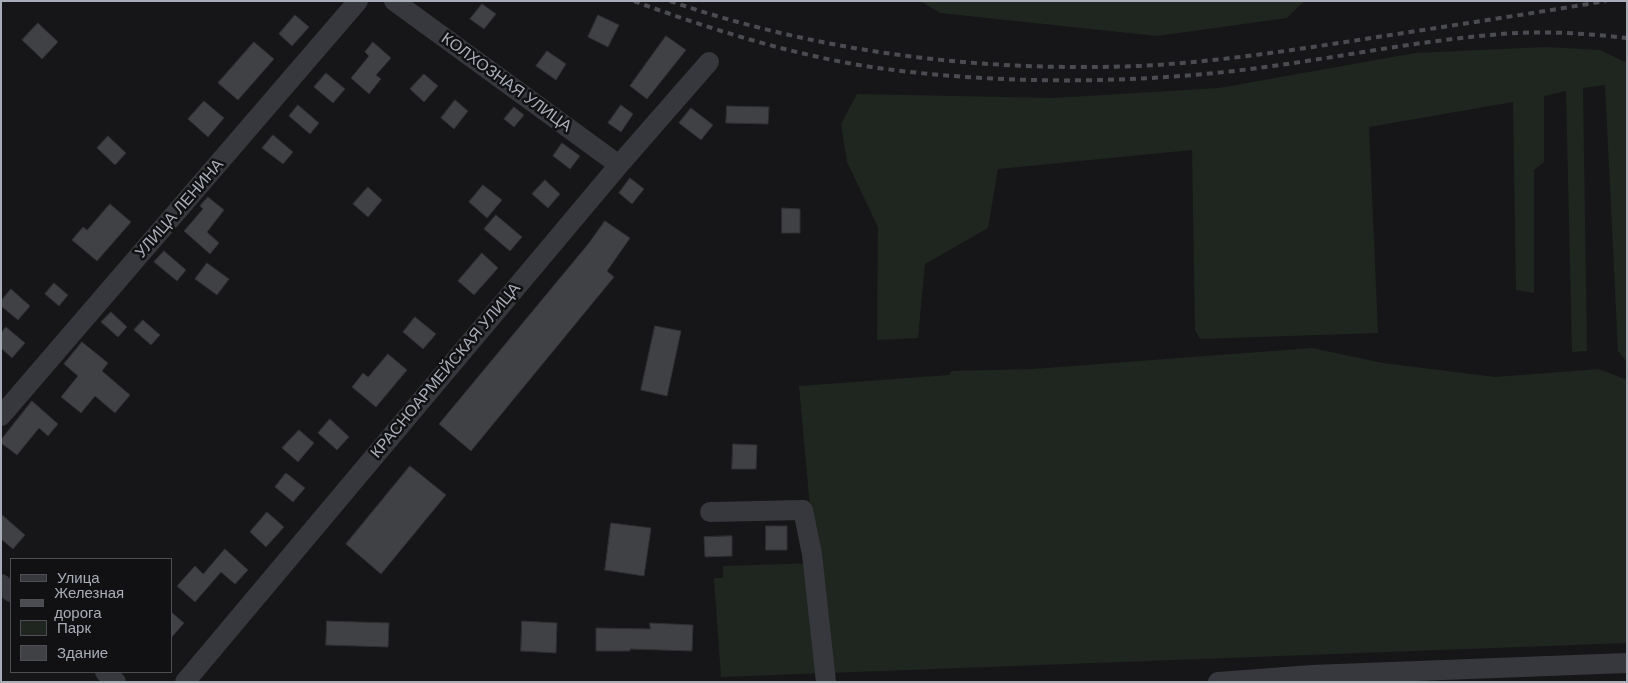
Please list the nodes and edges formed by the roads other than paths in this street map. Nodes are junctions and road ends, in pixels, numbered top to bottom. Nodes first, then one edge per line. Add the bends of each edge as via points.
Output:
1 (358, 1) edge
2 (394, 1) edge
3 (709, 62) dead end
4 (619, 165) junction
5 (1, 416) edge
6 (710, 512) dead end
7 (1627, 663) edge
8 (106, 673) edge
9 (1468, 675) edge
10 (1312, 678) edge
11 (116, 682) edge
12 (185, 682) edge
13 (826, 682) edge
14 (1218, 682) edge

1 - 5 street, УЛИЦА ЛЕНИНА
2 - 4 street, КОЛХОЗНАЯ УЛИЦА
3 - 4 street, КРАСНОАРМЕЙСКАЯ УЛИЦА
4 - 12 street, КРАСНОАРМЕЙСКАЯ УЛИЦА
6 - 13 street via 802,510 812,554
7 - 9 street
8 - 11 street
9 - 10 street
10 - 14 street

